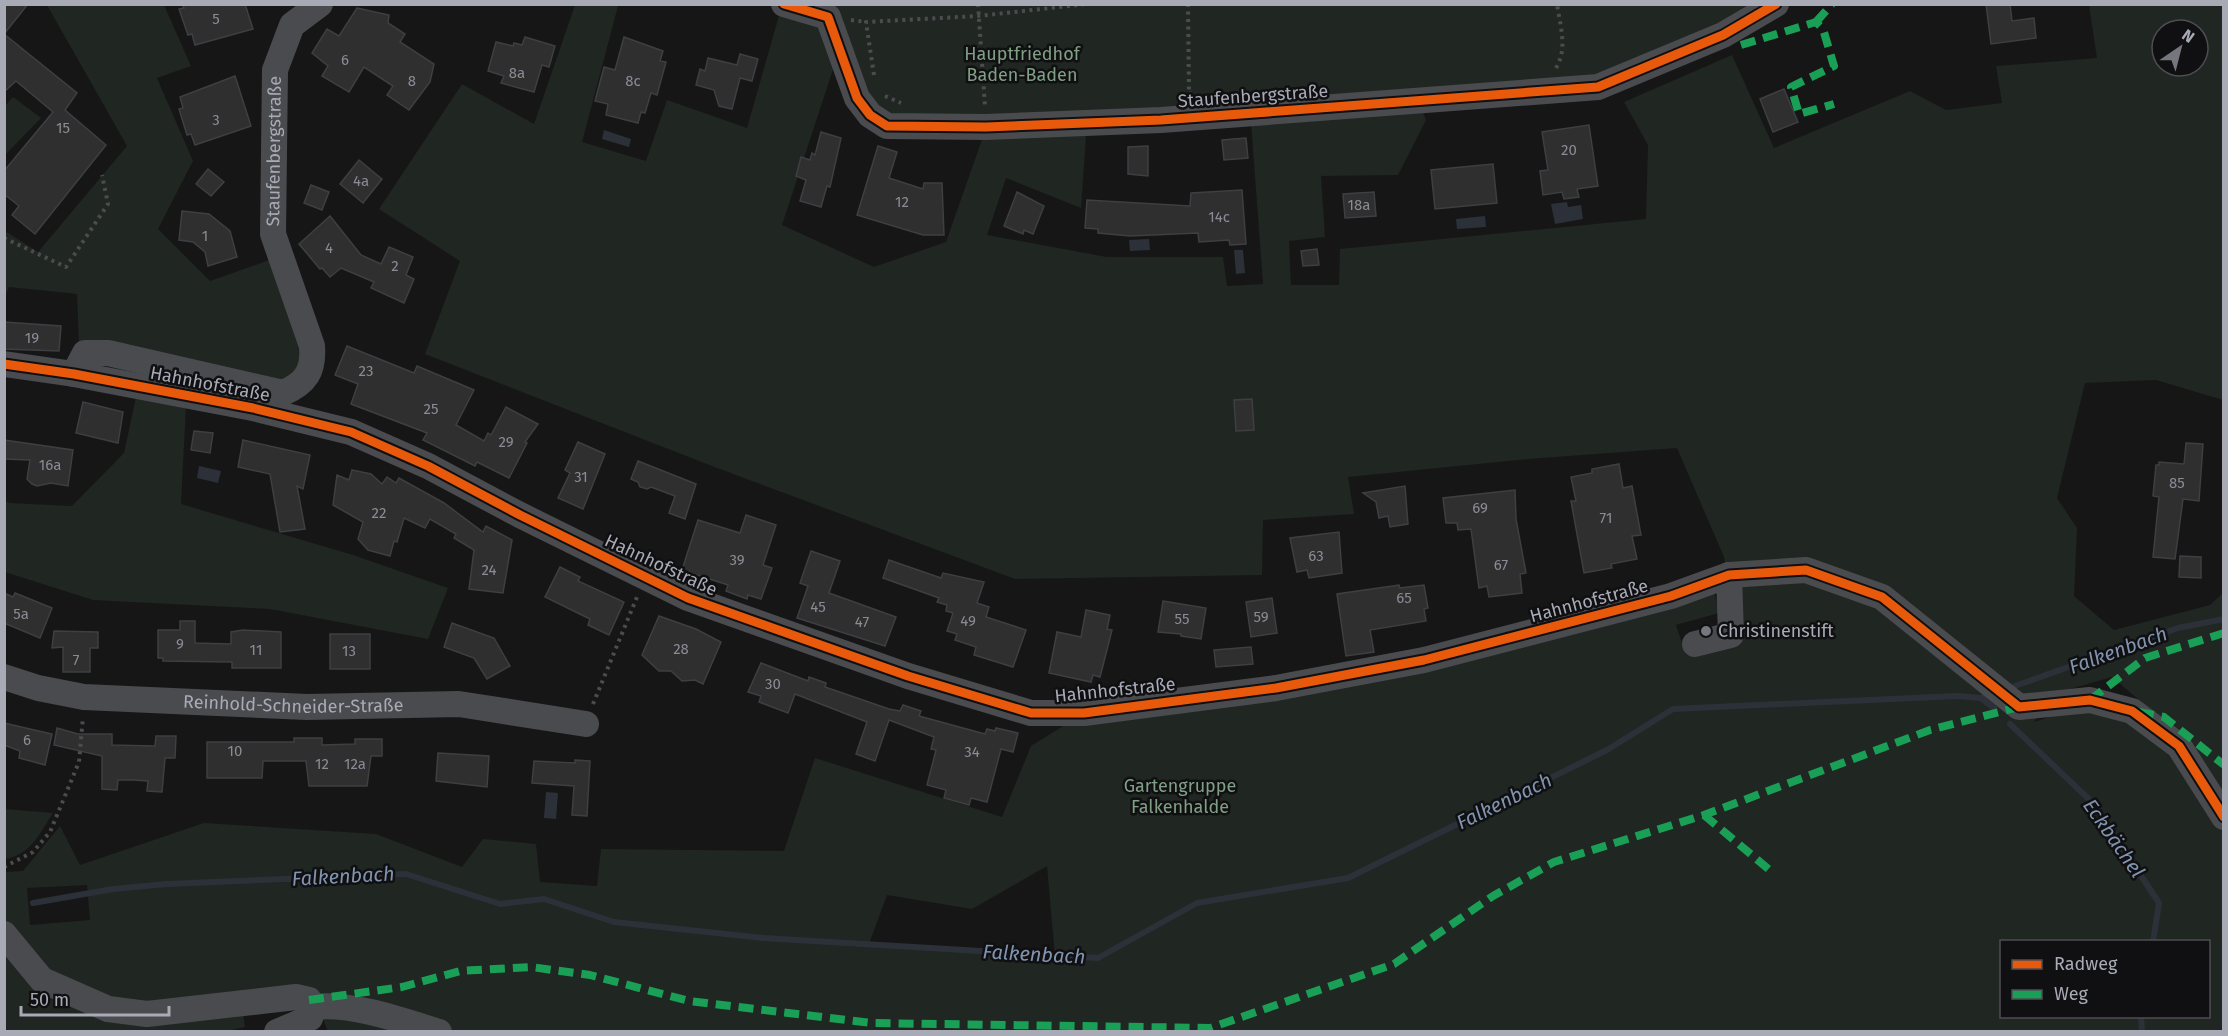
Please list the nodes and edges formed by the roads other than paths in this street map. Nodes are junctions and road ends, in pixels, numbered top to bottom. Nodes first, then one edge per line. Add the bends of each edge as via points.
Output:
1 (320, 4) edge
2 (784, 4) edge
3 (1776, 4) edge
4 (1748, 13) edge
5 (4, 364) edge
6 (74, 374) junction
7 (1729, 575) junction
8 (1695, 644) dead end
9 (4, 677) edge
10 (590, 713) road end
11 (2223, 817) edge
12 (4, 934) edge
13 (311, 1004) junction
14 (148, 1023) edge
15 (277, 1032) edge
16 (439, 1032) edge

1 - 6 street, Staufenbergstraße via 292,26 275,70 273,234 312,346 314,365 298,387 283,393 108,353 85,353
2 - 4 street, Staufenbergstraße via 828,17 857,98 870,115 887,126 987,127 1161,120 1598,87 1732,40
3 - 4 street, Staufenbergstraße
5 - 6 street, Hahnhofstraße
6 - 7 street, Hahnhofstraße via 253,408 351,432 428,466 688,598 908,676 1031,713 1084,713 1276,688 1424,660 1671,596
7 - 8 street via 1731,635
7 - 11 street, Hahnhofstraße via 1806,570 1882,597 2019,707 2090,700 2132,711 2179,746
9 - 10 street, Reinhold-Schneider-Straße via 84,697 307,707 459,704
12 - 14 street via 42,980
13 - 14 street via 296,997
13 - 15 street via 310,1018
13 - 16 street via 361,1011

